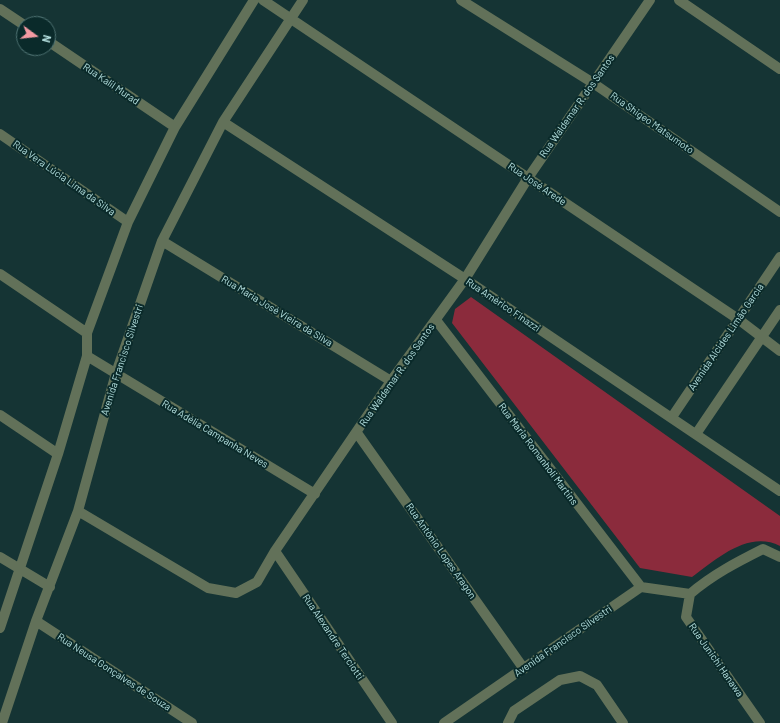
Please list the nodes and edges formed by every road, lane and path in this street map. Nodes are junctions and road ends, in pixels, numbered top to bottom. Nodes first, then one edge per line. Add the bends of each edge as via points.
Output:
1 (254, 0) edge
2 (263, 0) edge
3 (303, 0) edge
4 (461, 0) edge
5 (650, 0) edge
6 (679, 0) edge
7 (0, 9) edge
8 (292, 19) junction
9 (16, 20) edge
10 (56, 46) edge
11 (780, 69) edge
12 (593, 83) junction
13 (223, 122) junction
14 (175, 127) junction
15 (0, 134) edge
16 (528, 178) junction
17 (780, 212) edge
18 (128, 222) junction
19 (162, 241) junction
20 (780, 257) edge
21 (0, 274) edge
22 (465, 280) junction
23 (780, 310) edge
24 (738, 319) junction
25 (436, 320) junction
26 (87, 333) junction
27 (761, 338) junction
28 (780, 351) edge
29 (88, 356) junction
30 (116, 373) junction
31 (391, 381) junction
32 (0, 414) edge
33 (672, 417) junction
34 (357, 433) junction
35 (696, 434) junction
36 (58, 454) junction
37 (780, 491) edge
38 (315, 494) junction
39 (78, 511) junction
40 (275, 551) junction
41 (0, 557) edge
42 (780, 557) edge
43 (20, 570) junction
44 (50, 587) junction
45 (640, 587) junction
46 (690, 594) junction
47 (36, 621) junction
48 (0, 628) edge
49 (524, 669) junction
50 (2, 723) edge
51 (192, 723) edge
52 (392, 723) edge
53 (444, 723) edge
54 (508, 723) edge
55 (624, 723) edge
56 (760, 723) edge

1 - 14 street
2 - 8 street, Rua José Arede
3 - 8 street, Avenida Francisco Silvestri
4 - 12 street, Rua Shigeo Matsumoto
5 - 12 street, Rua Waldemar R. dos Santos
6 - 11 street
7 - 9 street
8 - 13 street, Avenida Francisco Silvestri
8 - 16 street, Rua José Arede
10 - 14 street, Rua Kalil Murad
12 - 16 street, Rua Waldemar R. dos Santos
12 - 17 street, Rua Shigeo Matsumoto
13 - 19 street, Avenida Francisco Silvestri
13 - 22 street, Rua Américo Finazzi
14 - 18 street
15 - 18 street, Rua Vera Lúcia Lima da Silva
16 - 22 street, Rua Waldemar R. dos Santos
16 - 24 street, Rua José Arede
18 - 26 street
19 - 30 street, Avenida Francisco Silvestri
19 - 31 street, Rua Maria José Vieira da Silva
20 - 24 street, Avenida Alcides Limão Garcia
21 - 26 street
22 - 25 street, Rua Waldemar R. dos Santos
22 - 33 street, Rua Américo Finazzi
23 - 27 street
24 - 27 street, Rua José Arede
24 - 33 street, Avenida Alcides Limão Garcia
25 - 31 street, Rua Waldemar R. dos Santos
25 - 45 street, Rua Maria Romanholi Martins
26 - 29 street
27 - 28 street, Rua José Arede
27 - 35 street
29 - 30 street, Rua Adélia Campanha Neves
29 - 36 street
30 - 38 street, Rua Adélia Campanha Neves
30 - 39 street, Avenida Francisco Silvestri
31 - 34 street, Rua Waldemar R. dos Santos
32 - 36 street
33 - 35 street, Rua Américo Finazzi
34 - 38 street, Rua Waldemar R. dos Santos
34 - 49 street, Rua Antônio Lopes Aragon
35 - 37 street, Rua Américo Finazzi
36 - 43 street
38 - 40 street, Rua Waldemar R. dos Santos
39 - 40 street, Rua Waldemar R. dos Santos via 208,588 236,593 257,582
39 - 44 street, Avenida Francisco Silvestri
40 - 52 street, Rua Alexandre Terciotti
41 - 43 street
42 - 46 street via 763,549 704,582
43 - 44 street
43 - 48 street
44 - 47 street, Avenida Francisco Silvestri
45 - 46 street
45 - 49 street, Avenida Francisco Silvestri
46 - 56 street, Rua Junichi Hanawa via 686,617
47 - 50 street, Avenida Francisco Silvestri
47 - 51 street, Rua Neusa Gonçalves de Souza
49 - 53 street, Avenida Francisco Silvestri
54 - 55 street via 514,711 560,680 580,676 597,685

